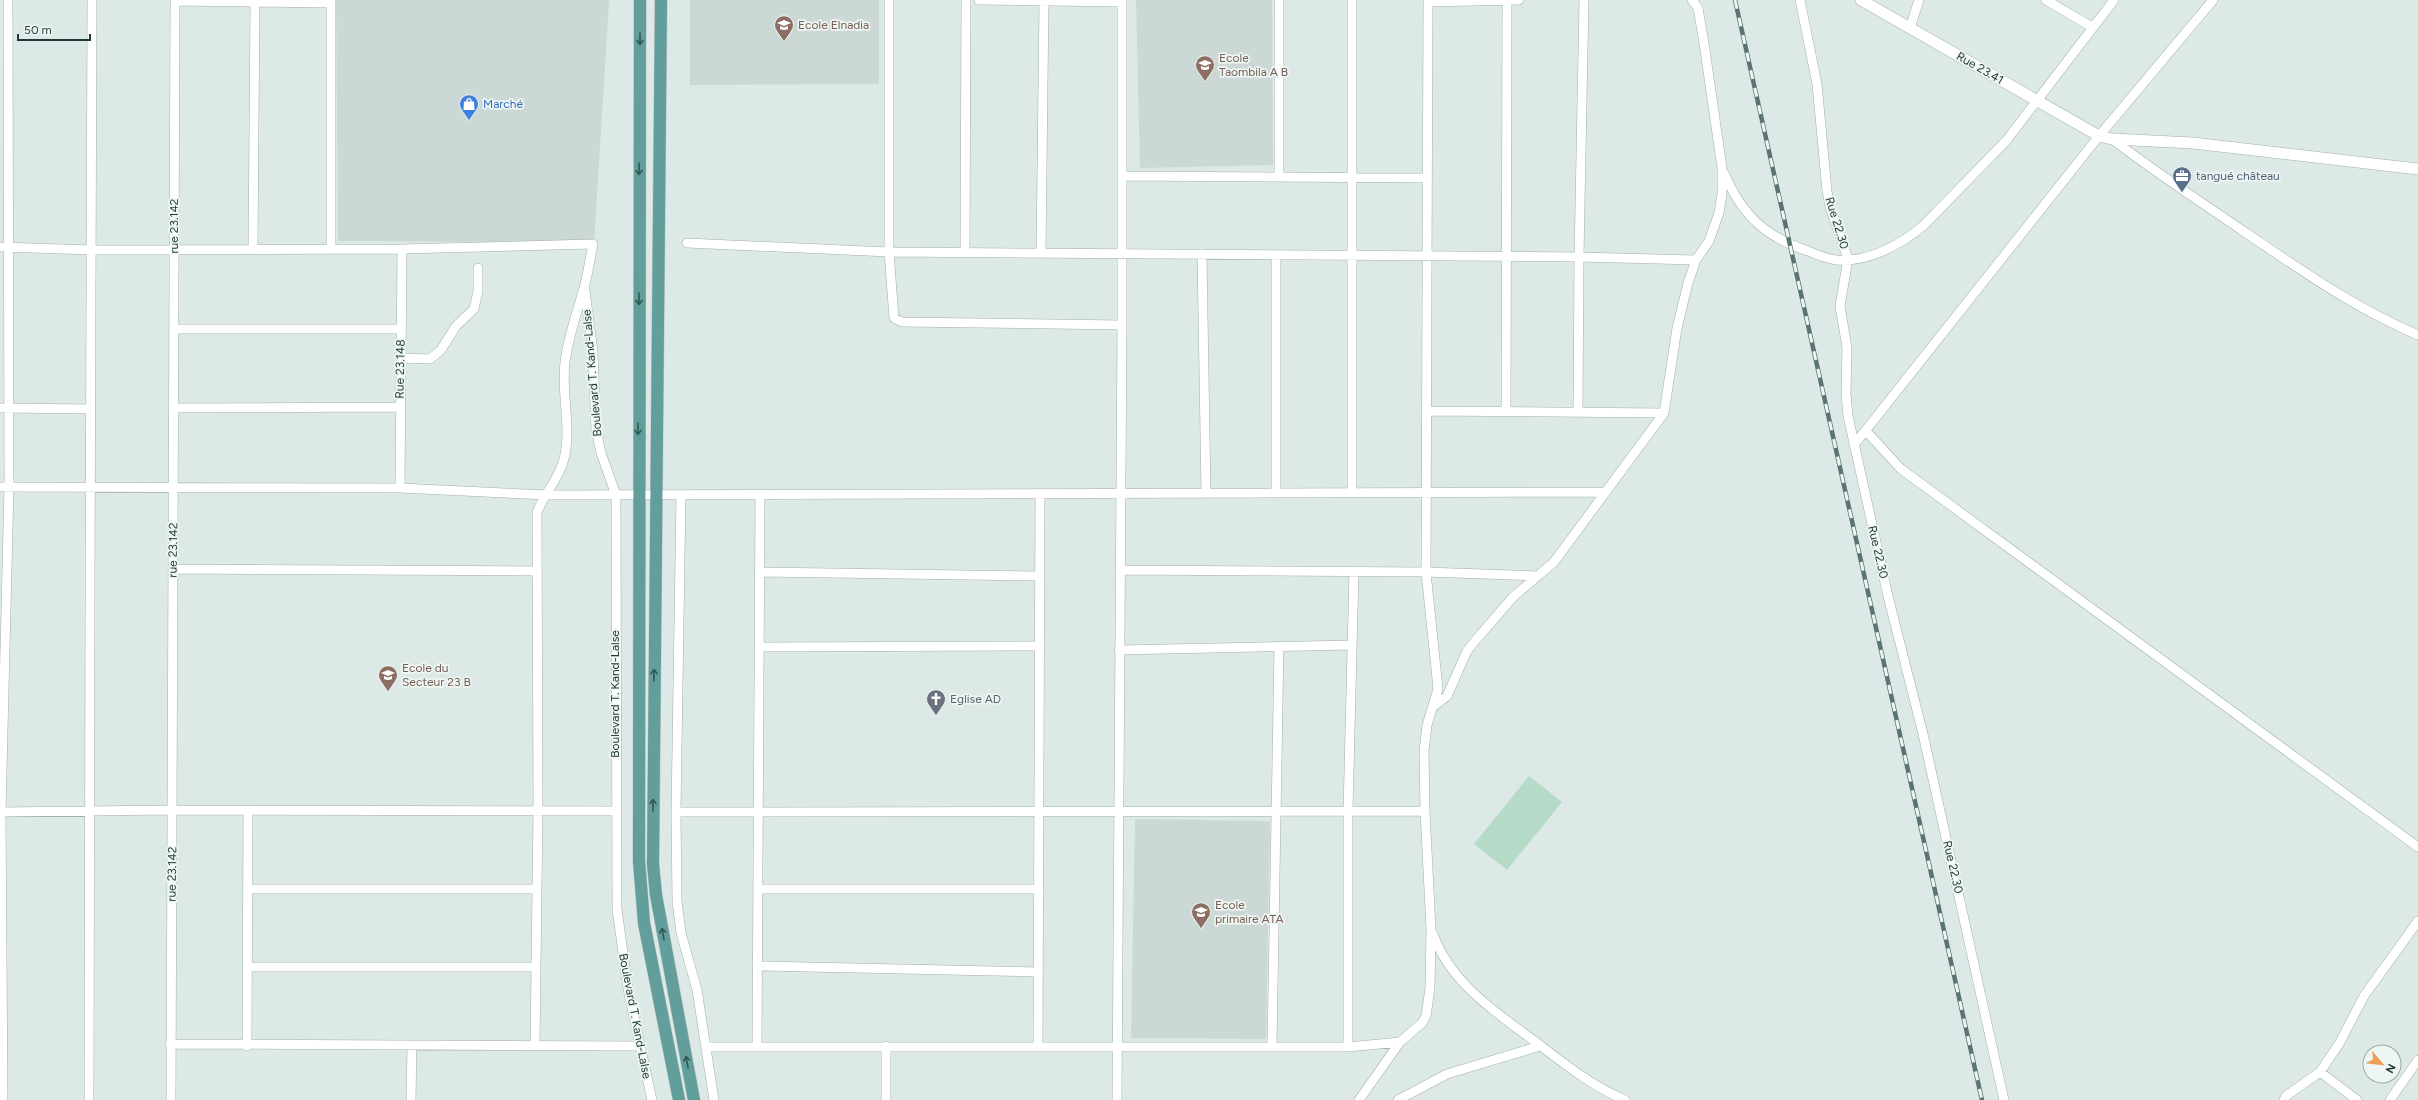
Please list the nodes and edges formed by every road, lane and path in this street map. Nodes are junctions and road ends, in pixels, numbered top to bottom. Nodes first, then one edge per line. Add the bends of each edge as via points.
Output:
1 (8, 0) edge
2 (92, 0) edge
3 (640, 0) edge
4 (661, 0) edge
5 (889, 0) edge
6 (966, 0) edge
7 (980, 0) edge
8 (1279, 0) edge
9 (1352, 0) edge
10 (1506, 0) edge
11 (1520, 0) edge
12 (1584, 0) edge
13 (1692, 0) edge
14 (1800, 0) edge
15 (1861, 0) edge
16 (1918, 0) edge
17 (2046, 0) edge
18 (2114, 0) edge
19 (2213, 0) edge
20 (175, 1) edge
21 (1122, 1) edge
22 (1428, 1) edge
23 (331, 2) edge
24 (1044, 2) junction
25 (255, 3) junction
26 (2092, 27) junction
27 (1910, 28) junction
28 (2036, 100) junction
29 (2099, 136) junction
30 (2112, 139) junction
31 (1722, 168) junction
32 (2418, 169) edge
33 (1123, 176) junction
34 (1279, 176) junction
35 (1351, 178) junction
36 (1427, 178) junction
37 (687, 243) dead end
38 (5, 247) edge
39 (174, 248) junction
40 (254, 248) junction
41 (331, 249) junction
42 (402, 249) junction
43 (93, 250) junction
44 (889, 252) junction
45 (965, 253) junction
46 (1041, 253) junction
47 (1122, 253) junction
48 (1202, 254) junction
49 (1276, 255) junction
50 (1352, 255) junction
51 (1427, 256) junction
52 (1506, 256) junction
53 (1579, 257) junction
54 (1848, 259) junction
55 (1696, 260) junction
56 (478, 268) dead end
57 (584, 287) junction
58 (1122, 326) junction
59 (174, 329) junction
60 (400, 329) junction
61 (2418, 335) edge
62 (400, 358) junction
63 (400, 407) junction
64 (4, 408) edge
65 (173, 408) junction
66 (90, 409) junction
67 (1426, 411) junction
68 (1506, 411) junction
69 (1578, 412) junction
70 (1664, 413) junction
71 (1866, 431) junction
72 (1854, 445) junction
73 (90, 486) junction
74 (5, 487) edge
75 (174, 488) junction
76 (400, 488) junction
77 (1604, 492) junction
78 (1040, 493) junction
79 (1206, 493) junction
80 (1276, 493) junction
81 (1352, 493) junction
82 (1425, 493) junction
83 (1120, 494) junction
84 (547, 495) junction
85 (616, 495) junction
86 (638, 495) junction
87 (656, 495) junction
88 (681, 495) junction
89 (760, 495) junction
90 (173, 569) junction
91 (537, 570) junction
92 (1120, 570) junction
93 (760, 572) junction
94 (1354, 572) junction
95 (1426, 572) junction
96 (3, 573) edge
97 (1040, 576) junction
98 (1537, 576) junction
99 (1351, 645) junction
100 (1040, 646) junction
101 (1280, 646) junction
102 (760, 647) junction
103 (1119, 650) junction
104 (1434, 706) junction
105 (172, 810) junction
106 (248, 811) junction
107 (538, 811) junction
108 (615, 811) junction
109 (1039, 811) junction
110 (1118, 811) junction
111 (1276, 811) junction
112 (1348, 811) junction
113 (1425, 811) junction
114 (0, 812) edge
115 (87, 812) junction
116 (676, 812) junction
117 (759, 812) junction
118 (2418, 847) edge
119 (248, 889) junction
120 (537, 889) junction
121 (1039, 889) junction
122 (758, 890) junction
123 (2418, 921) edge
124 (1431, 929) junction
125 (757, 966) junction
126 (248, 967) junction
127 (535, 967) junction
128 (1039, 972) junction
129 (1400, 1042) junction
130 (170, 1044) junction
131 (246, 1046) junction
132 (412, 1046) junction
133 (535, 1046) junction
134 (640, 1046) junction
135 (757, 1046) junction
136 (886, 1046) junction
137 (1038, 1046) junction
138 (1117, 1046) junction
139 (1540, 1046) junction
140 (706, 1047) junction
141 (1272, 1047) junction
142 (1348, 1047) junction
143 (2418, 1060) edge
144 (2320, 1072) junction
145 (2284, 1099) edge
146 (4, 1100) edge
147 (89, 1100) edge
148 (171, 1100) edge
149 (411, 1100) edge
150 (652, 1100) edge
151 (679, 1100) edge
152 (694, 1100) edge
153 (714, 1100) edge
154 (886, 1100) edge
155 (1117, 1100) edge
156 (1359, 1100) edge
157 (1398, 1100) edge
158 (1625, 1100) edge
159 (2004, 1100) edge
160 (2357, 1100) edge
161 (2390, 1100) edge

1 - 38 street
2 - 43 street
3 -> 86 main road
4 - 87 main road
5 - 44 street
6 - 45 street
7 - 24 street
8 - 34 street
9 - 35 street
10 - 11 street
10 - 22 street
10 - 52 street
12 - 53 street
13 - 31 street via 1699,17
14 - 54 street, Rue 22.30 via 1817,84 1827,191
15 - 27 street, Rue 23.41
16 - 27 street
17 - 26 street
18 - 26 street
19 - 29 street
20 - 25 street
20 - 39 street, rue 23.142
21 - 24 street
21 - 33 street
22 - 36 street
23 - 25 street
23 - 41 street
24 - 46 street
25 - 40 street
26 - 28 street
27 - 28 street, Rue 23.41
28 - 29 street, Rue 23.41
28 - 54 street via 2006,141 1923,226 1908,238 1887,249 1866,257
29 - 30 street, Rue 23.41
29 - 71 street
30 - 32 street, Rue 23.41 via 2193,144
30 - 61 street via 2162,176 2341,296 2378,317
31 - 54 street via 1737,199 1748,214 1774,237 1826,258
31 - 55 street via 1719,212 1709,241
33 - 34 street
33 - 47 street
34 - 35 street
35 - 36 street
35 - 50 street
36 - 51 street
37 - 44 street
38 - 43 street
38 - 64 street
39 - 40 street
39 - 43 street
39 - 59 street, rue 23.142
40 - 41 street
41 - 42 street
42 - 57 street via 593,244
42 - 60 street, Rue 23.148
43 - 66 street
44 - 45 street
44 - 58 street via 893,316 898,321
45 - 46 street
46 - 47 street
47 - 48 street
47 - 58 street
48 - 49 street
48 - 79 street
49 - 50 street
49 - 80 street
50 - 51 street
50 - 81 street
51 - 52 street
51 - 67 street
52 - 53 street
52 - 68 street
53 - 55 street
53 - 69 street
54 - 72 street, Rue 22.30 via 1840,306 1847,348 1848,416
55 - 70 street via 1677,328
56 - 62 street via 478,291 474,308 456,326 441,350 430,359
57 - 84 street via 565,361 563,381 568,418 564,459 556,482
57 - 85 street, Boulevard T. Kand-Lalse via 593,352 596,430
58 - 83 street
59 - 60 street
59 - 65 street, rue 23.142
60 - 62 street, Rue 23.148
62 - 63 street, Rue 23.148
63 - 65 street
63 - 76 street, Rue 23.148
64 - 66 street
64 - 74 street
65 - 75 street, rue 23.142
66 - 73 street
67 - 68 street
67 - 82 street
68 - 69 street
69 - 70 street
70 - 77 street
71 - 72 street
71 - 118 street via 1901,469
72 - 159 street, Rue 22.30 via 1923,734
73 - 74 street
73 - 75 street
73 - 115 street
74 - 96 street
75 - 76 street
75 - 90 street, rue 23.142
76 - 84 street
77 - 82 street
77 - 98 street via 1554,562
78 - 83 street
78 - 89 street
78 - 97 street
79 - 80 street
79 - 83 street
80 - 81 street
81 - 82 street
82 - 95 street
83 - 92 street
84 - 85 street
84 - 91 street via 537,513
85 - 86 street
85 - 108 street, Boulevard T. Kand-Lalse
86 - 87 street
86 - 151 main road via 639,861 644,923
87 - 88 street
152 -> 87 main road via 656,895 653,864
88 - 89 street
88 - 116 street
89 - 93 street
90 - 91 street
90 - 105 street, rue 23.142
91 - 107 street
92 - 94 street
92 - 103 street
93 - 97 street
93 - 102 street
94 - 95 street
94 - 99 street
95 - 98 street
95 - 104 street via 1437,670 1438,689
96 - 114 street
97 - 100 street
98 - 104 street via 1513,597 1474,640 1447,696
99 - 101 street
99 - 112 street
100 - 102 street
100 - 109 street
101 - 103 street
101 - 111 street
102 - 117 street
103 - 110 street
104 - 113 street via 1427,725
105 - 106 street
105 - 115 street
105 - 130 street, rue 23.142
106 - 107 street
106 - 119 street
107 - 108 street
107 - 120 street
108 - 134 street, Boulevard T. Kand-Lalse via 617,916 624,968
109 - 110 street
109 - 117 street
109 - 121 street
110 - 111 street
110 - 138 street
111 - 112 street
111 - 141 street
112 - 113 street
112 - 142 street
113 - 124 street
114 - 115 street
114 - 146 street
115 - 147 street
116 - 117 street
116 - 140 street via 680,933 697,990
117 - 122 street
119 - 120 street
119 - 126 street
120 - 127 street
121 - 122 street
121 - 128 street
122 - 125 street
123 - 144 street via 2368,990 2339,1044
124 - 129 street via 1430,988 1426,1016 1416,1030
124 - 139 street via 1439,951 1469,988 1499,1016
125 - 128 street
125 - 135 street
126 - 127 street
126 - 131 street
127 - 133 street
128 - 137 street
129 - 142 street
129 - 156 street
130 - 131 street
130 - 148 street, rue 23.142
131 - 132 street
132 - 133 street
132 - 149 street
133 - 134 street
134 - 150 street, Boulevard T. Kand-Lalse
135 - 136 street
135 - 140 street
136 - 137 street
136 - 154 street
137 - 138 street
138 - 141 street
138 - 155 street
139 - 157 street via 1447,1074
139 - 158 street via 1592,1083
140 - 153 street
141 - 142 street
143 - 161 street
144 - 145 street
144 - 160 street

